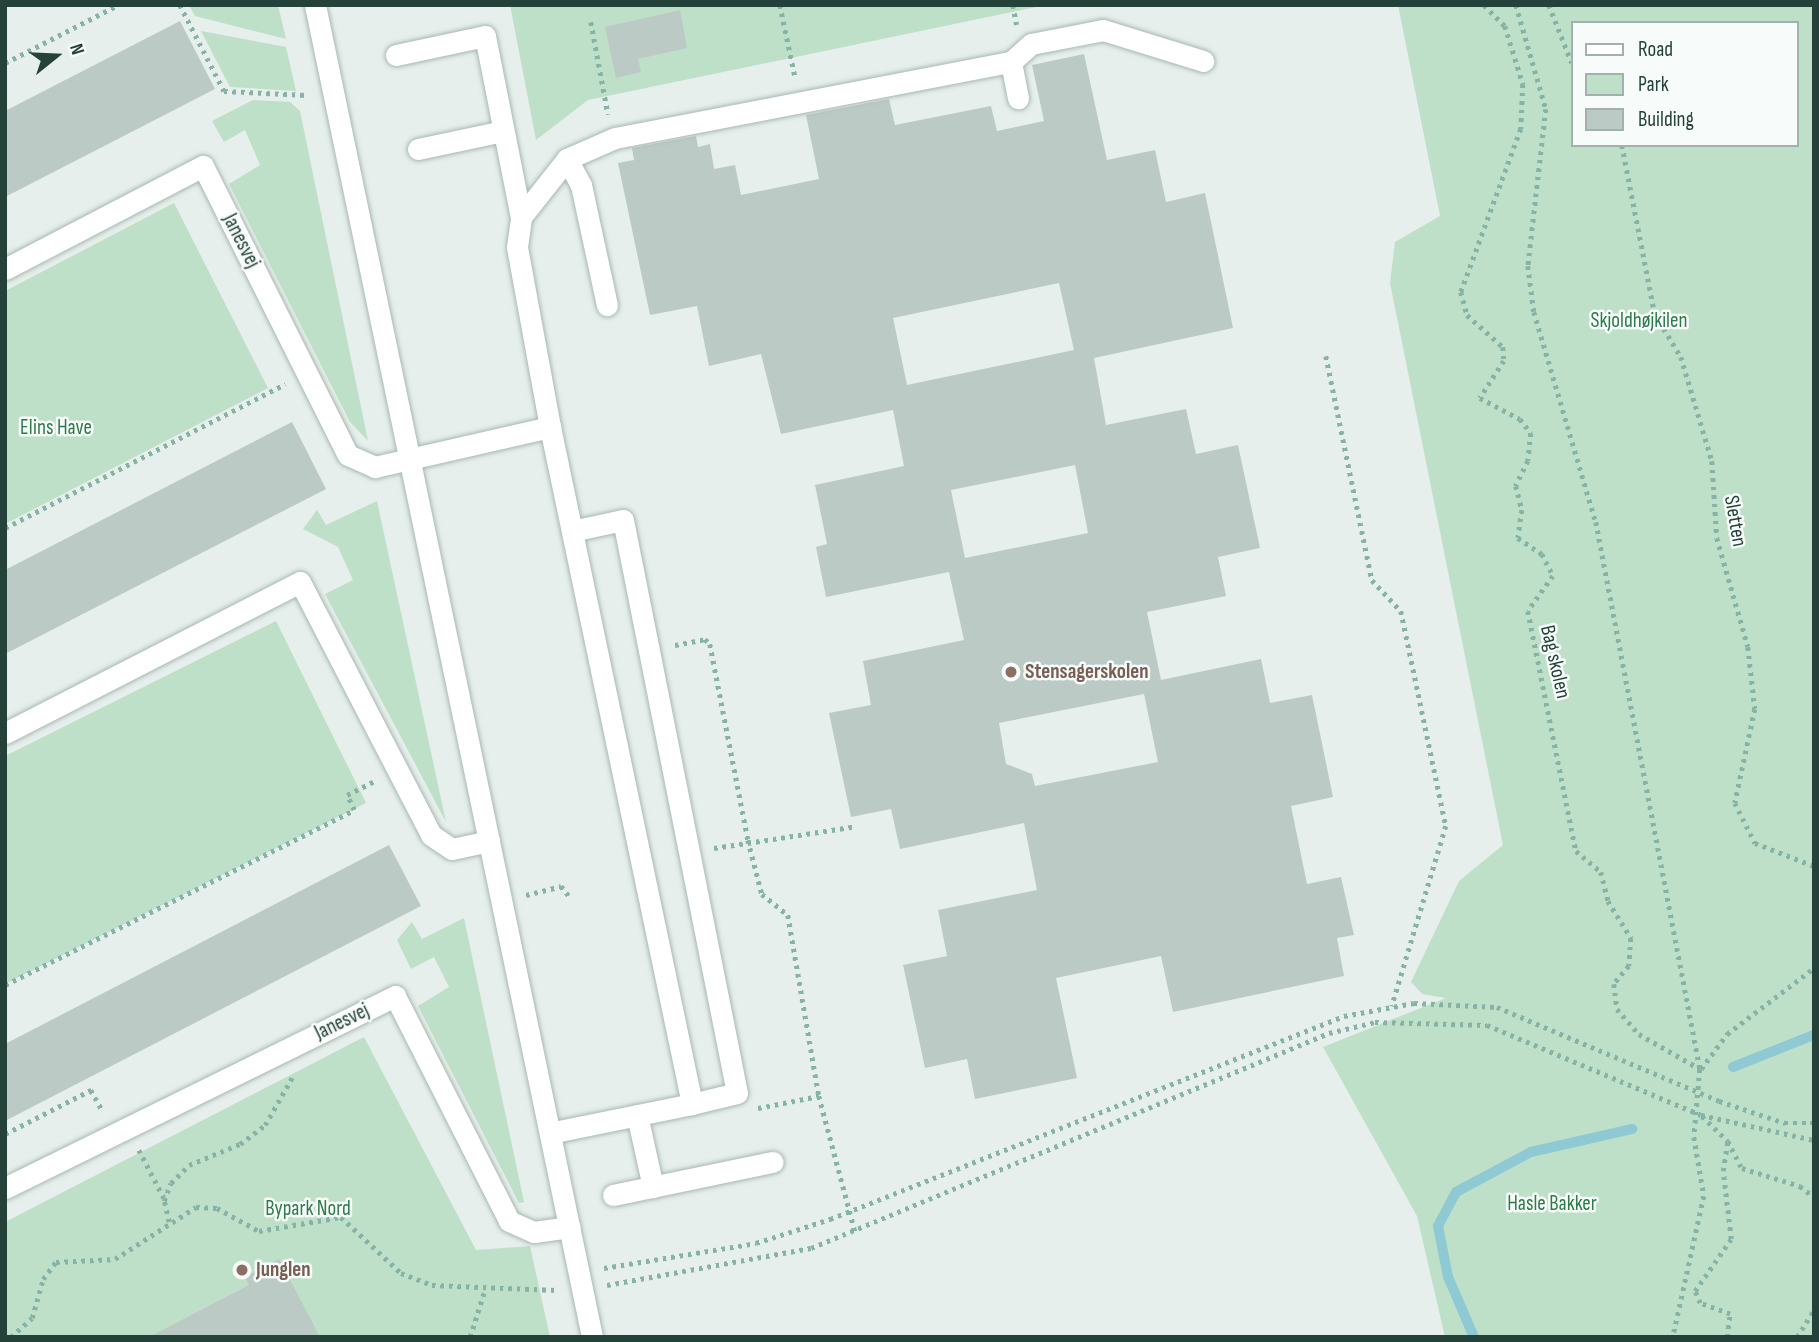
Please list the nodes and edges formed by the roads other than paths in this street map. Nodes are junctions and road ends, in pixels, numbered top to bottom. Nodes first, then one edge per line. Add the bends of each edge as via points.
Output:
1 (315, 5) edge
2 (396, 55) dead end
3 (1203, 61) dead end
4 (1011, 62) junction
5 (1018, 99) dead end
6 (503, 131) junction
7 (418, 149) dead end
8 (567, 159) junction
9 (521, 217) junction
10 (5, 269) edge
11 (607, 305) dead end
12 (550, 428) junction
13 (411, 456) junction
14 (572, 531) junction
15 (5, 733) edge
16 (489, 841) junction
17 (692, 1104) junction
18 (638, 1115) junction
19 (550, 1133) junction
20 (773, 1162) dead end
21 (653, 1187) junction
22 (5, 1188) edge
23 (613, 1195) dead end
24 (570, 1227) junction
25 (592, 1337) edge

1 - 13 street
2 - 6 street via 485,36
3 - 4 street via 1102,30 1031,44
4 - 5 street
4 - 8 street via 612,138
6 - 7 street
6 - 9 street
8 - 9 street
8 - 11 street via 581,185
9 - 12 street via 517,247
10 - 13 street, Janesvej via 203,166 348,455 376,467
12 - 13 street
12 - 14 street
13 - 16 street
14 - 17 street
14 - 17 street via 623,520 737,1093
15 - 16 street via 300,582 431,835 452,849
16 - 19 street
17 - 18 street
18 - 19 street
18 - 21 street
19 - 24 street
20 - 21 street
21 - 23 street
22 - 24 street, Janesvej via 394,996 509,1221 534,1232
24 - 25 street

